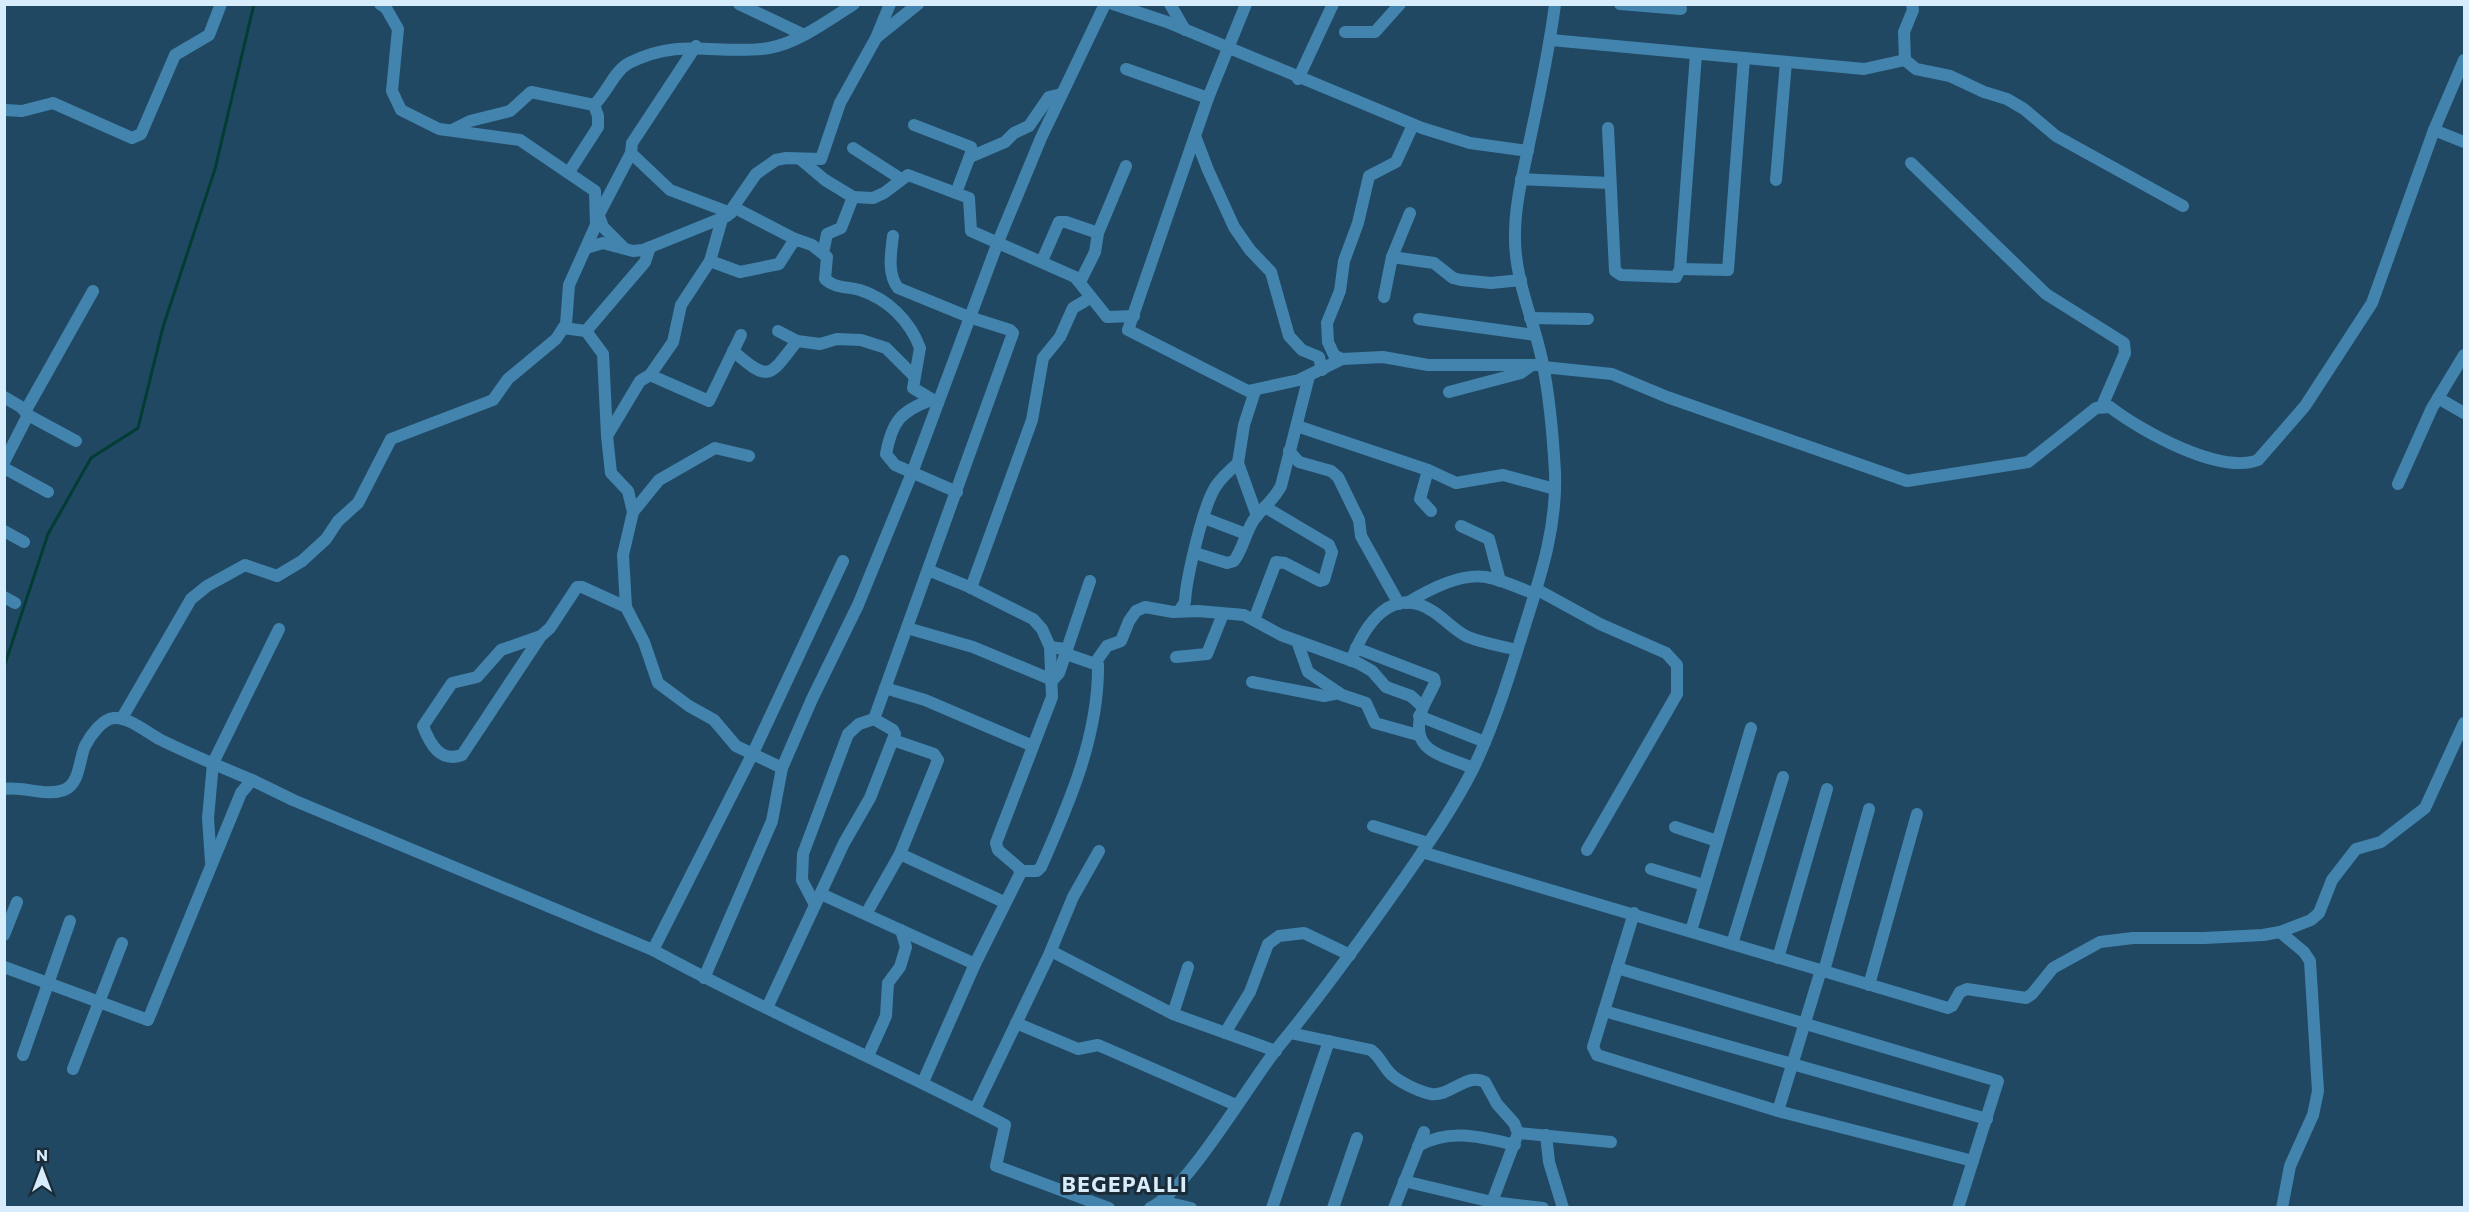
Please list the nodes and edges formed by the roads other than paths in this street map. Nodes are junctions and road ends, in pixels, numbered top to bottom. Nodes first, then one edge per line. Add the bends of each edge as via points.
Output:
1 (221, 4) edge
2 (380, 4) edge
3 (740, 4) edge
4 (854, 4) edge
5 (890, 4) edge
6 (918, 4) edge
7 (1105, 4) edge
8 (1113, 4) edge
9 (1170, 4) edge
10 (1246, 4) edge
11 (1333, 4) edge
12 (1400, 4) edge
13 (1555, 4) edge
14 (1620, 4) edge
15 (1912, 4) edge
16 (1681, 9) dead end
17 (1185, 30) junction
18 (1345, 32) dead end
19 (802, 34) junction
20 (876, 38) junction
21 (1551, 40) junction
22 (696, 46) junction
23 (1229, 48) junction
24 (1696, 54) junction
25 (1744, 58) junction
26 (1905, 60) junction
27 (2464, 60) edge
28 (1786, 62) junction
29 (1126, 69) dead end
30 (1298, 79) junction
31 (1062, 94) junction
32 (1208, 98) junction
33 (594, 105) junction
34 (4, 110) edge
35 (914, 125) dead end
36 (1413, 125) junction
37 (1608, 128) dead end
38 (451, 130) junction
39 (2434, 130) junction
40 (1196, 136) junction
41 (2464, 142) edge
42 (853, 148) dead end
43 (1528, 151) junction
44 (631, 153) junction
45 (970, 157) junction
46 (800, 159) junction
47 (1911, 163) dead end
48 (1126, 166) dead end
49 (569, 172) junction
50 (901, 179) junction
51 (1521, 179) junction
52 (1776, 180) dead end
53 (1609, 183) junction
54 (956, 193) junction
55 (853, 198) junction
56 (2183, 206) dead end
57 (729, 213) junction
58 (1410, 213) dead end
59 (597, 217) junction
60 (1098, 233) junction
61 (893, 236) dead end
62 (795, 239) junction
63 (998, 242) junction
64 (650, 247) junction
65 (586, 248) junction
66 (624, 248) junction
67 (823, 253) junction
68 (1392, 257) junction
69 (710, 261) junction
70 (1041, 261) junction
71 (1680, 269) junction
72 (1521, 280) junction
73 (1080, 282) junction
74 (93, 291) dead end
75 (1384, 297) dead end
76 (1090, 298) junction
77 (1134, 316) junction
78 (969, 317) junction
79 (1530, 318) junction
80 (1419, 319) dead end
81 (1588, 319) dead end
82 (563, 328) junction
83 (586, 331) junction
84 (778, 331) dead end
85 (741, 335) dead end
86 (1535, 335) junction
87 (797, 341) junction
88 (1328, 342) junction
89 (733, 351) junction
90 (2464, 355) edge
91 (1319, 357) junction
92 (1342, 359) junction
93 (1539, 365) junction
94 (1322, 370) junction
95 (650, 375) junction
96 (914, 376) junction
97 (1309, 376) junction
98 (1255, 391) junction
99 (1449, 392) dead end
100 (4, 397) edge
101 (2438, 398) junction
102 (935, 401) junction
103 (2102, 406) junction
104 (27, 413) junction
105 (2464, 413) edge
106 (1298, 426) junction
107 (607, 436) junction
108 (76, 441) dead end
109 (1289, 451) junction
110 (749, 456) dead end
111 (4, 462) edge
112 (1238, 464) junction
113 (4, 468) edge
114 (1428, 470) junction
115 (912, 473) junction
116 (2398, 484) dead end
117 (1555, 489) junction
118 (48, 492) dead end
119 (957, 492) junction
120 (1431, 511) dead end
121 (633, 512) junction
122 (1261, 512) junction
123 (1204, 518) junction
124 (1461, 526) dead end
125 (4, 531) edge
126 (1246, 534) junction
127 (24, 543) dead end
128 (1196, 553) junction
129 (843, 561) dead end
130 (928, 570) junction
131 (1090, 581) dead end
132 (1500, 581) junction
133 (971, 588) junction
134 (1536, 591) junction
135 (1403, 603) junction
136 (626, 607) junction
137 (1179, 610) junction
138 (1223, 614) junction
139 (1254, 620) junction
140 (907, 627) junction
141 (279, 629) dead end
142 (540, 636) junction
143 (1298, 641) junction
144 (1050, 647) junction
145 (1356, 648) junction
146 (1065, 649) junction
147 (1517, 650) junction
148 (1176, 657) dead end
149 (1351, 661) junction
150 (1095, 663) junction
151 (1050, 681) junction
152 (1252, 682) dead end
153 (885, 688) junction
154 (1339, 693) junction
155 (1421, 712) junction
156 (122, 718) junction
157 (874, 719) junction
158 (2464, 723) edge
159 (1751, 728) dead end
160 (1418, 735) junction
161 (893, 740) junction
162 (1485, 742) junction
163 (1033, 746) junction
164 (753, 753) junction
165 (213, 763) junction
166 (782, 768) junction
167 (1473, 768) junction
168 (1783, 777) dead end
169 (252, 780) junction
170 (4, 789) edge
171 (1827, 789) dead end
172 (1869, 809) dead end
173 (1917, 814) dead end
174 (1373, 826) dead end
175 (1675, 827) dead end
176 (1717, 841) junction
177 (1425, 848) junction
178 (1587, 850) dead end
179 (1099, 851) dead end
180 (900, 854) junction
181 (211, 866) junction
182 (1651, 869) dead end
183 (1021, 871) junction
184 (1704, 885) junction
185 (817, 899) junction
186 (17, 902) dead end
187 (1004, 902) junction
188 (1634, 913) junction
189 (866, 914) junction
190 (70, 921) dead end
191 (901, 930) junction
192 (1691, 931) junction
193 (2280, 932) junction
194 (4, 935) edge
195 (123, 943) dead end
196 (1732, 944) junction
197 (653, 950) junction
198 (1050, 951) junction
199 (1350, 955) junction
200 (1778, 958) junction
201 (975, 964) junction
202 (4, 967) edge
203 (1188, 967) dead end
204 (1617, 968) junction
205 (1822, 971) junction
206 (704, 978) junction
207 (49, 983) junction
208 (1869, 985) junction
209 (98, 1002) junction
210 (767, 1008) junction
211 (1604, 1011) junction
212 (1173, 1014) junction
213 (1017, 1023) junction
214 (1806, 1023) junction
215 (1226, 1033) junction
216 (1290, 1033) junction
217 (1329, 1041) junction
218 (1276, 1051) junction
219 (23, 1055) dead end
220 (868, 1056) junction
221 (1792, 1066) junction
222 (73, 1069) dead end
223 (923, 1082) junction
224 (1236, 1105) junction
225 (975, 1109) junction
226 (1778, 1111) junction
227 (1987, 1119) junction
228 (1424, 1132) dead end
229 (1518, 1133) junction
230 (1546, 1136) junction
231 (1357, 1138) dead end
232 (1611, 1142) dead end
233 (1515, 1145) junction
234 (1418, 1146) junction
235 (1973, 1161) junction
236 (1404, 1181) junction
237 (1161, 1201) junction
238 (1465, 1202) edge
239 (1492, 1202) junction
240 (1109, 1208) edge
241 (1150, 1208) edge
242 (1191, 1208) edge
243 (1272, 1208) edge
244 (1333, 1208) edge
245 (1394, 1208) edge
246 (1543, 1208) edge
247 (1563, 1208) edge
248 (1958, 1208) edge
249 (2282, 1208) edge

1 - 34 street via 209,35 180,51 171,61 141,134 132,138 53,104 22,111
2 - 38 street via 398,28 392,87 396,104 432,126
3 - 19 street
4 - 19 street
5 - 20 street
6 - 20 street
7 - 31 street
8 - 17 street
9 - 17 street
10 - 23 street
11 - 30 street
12 - 18 street via 1375,32
13 - 21 street
14 - 16 street
15 - 26 street via 1904,32
17 - 23 street
19 - 22 street via 764,49
20 - 46 street via 843,98 823,157
21 - 24 street
21 - 43 street
22 - 33 street via 663,51 627,64
22 - 44 street via 632,143
23 - 30 street
23 - 32 street
24 - 25 street
24 - 71 street
25 - 28 street
25 - 71 street via 1728,270
26 - 28 street via 1864,69
26 - 56 street via 1916,69 1950,76 2007,99 2024,108 2056,136
27 - 39 street
28 - 52 street
29 - 32 street
30 - 36 street
31 - 45 street via 1049,97 1029,126 1005,142
31 - 63 street
32 - 40 street
33 - 38 street via 531,92 510,111
33 - 49 street via 598,127
35 - 45 street via 968,146 972,150
36 - 43 street via 1470,143
36 - 88 street via 1396,162 1369,176 1344,261 1340,291 1327,323
37 - 53 street
38 - 49 street via 520,140
39 - 41 street
39 - 103 street via 2372,303 2306,406 2258,460 2238,465 2199,454 2155,437 2110,407
40 - 77 street
40 - 91 street via 1234,227 1271,272 1289,336 1302,350
42 - 50 street
43 - 51 street
44 - 57 street via 670,190
44 - 59 street
45 - 54 street
46 - 55 street
46 - 57 street via 780,159 759,171
47 - 103 street via 2046,294 2124,343 2125,353
48 - 60 street
49 - 59 street via 595,191
50 - 54 street via 908,175
50 - 55 street via 875,197
51 - 53 street
51 - 72 street via 1515,232
53 - 71 street via 1616,273 1676,277
54 - 63 street via 971,200 971,231
55 - 67 street via 841,228 827,234
57 - 62 street
57 - 64 street
57 - 69 street
58 - 68 street
59 - 65 street
59 - 66 street
60 - 70 street via 1059,222
60 - 73 street via 1095,252
61 - 78 street via 890,259 896,286
62 - 67 street
62 - 69 street via 779,264 772,267 740,272
63 - 70 street
63 - 78 street
64 - 66 street via 636,251
64 - 83 street via 645,262
65 - 66 street via 603,243
65 - 82 street via 569,285
67 - 96 street via 828,259 826,280 834,286 862,291 900,314 920,348
68 - 72 street via 1434,263 1461,280
68 - 75 street
69 - 95 street via 681,305 673,342
70 - 73 street
72 - 79 street
73 - 76 street
74 - 104 street
76 - 77 street via 1110,318
76 - 133 street via 1073,308 1060,337 1043,358 1032,420
77 - 98 street via 1128,330
78 - 102 street
78 - 119 street via 1013,333
79 - 81 street
79 - 86 street
80 - 86 street
82 - 83 street
82 - 156 street via 554,341 508,379 493,399 391,439 358,503 300,563 277,576 245,565 191,599
83 - 107 street via 603,354
84 - 87 street
85 - 89 street
86 - 93 street
87 - 89 street via 769,373 755,370
87 - 96 street via 820,344 837,339 863,340 890,350
88 - 91 street
88 - 92 street via 1334,355
89 - 95 street via 709,401
90 - 101 street
91 - 94 street
92 - 93 street via 1383,357 1428,365
92 - 94 street
93 - 99 street
93 - 103 street via 1612,374 1907,481 2028,462
93 - 117 street via 1551,428
94 - 97 street
95 - 107 street via 640,381
96 - 102 street via 914,390
97 - 98 street
97 - 106 street
98 - 112 street via 1244,425
100 - 104 street
101 - 105 street
101 - 116 street
102 - 115 street
102 - 115 street via 906,410 894,427 886,452 893,464
104 - 108 street
104 - 111 street
106 - 109 street
106 - 114 street
107 - 121 street via 611,472 628,491
109 - 122 street via 1281,486
109 - 135 street via 1299,462 1331,471 1338,477 1359,520 1361,537
110 - 121 street via 714,449 659,480
112 - 122 street
112 - 123 street via 1215,488
113 - 118 street
114 - 117 street via 1456,483 1503,475
114 - 120 street via 1420,499
115 - 119 street
115 - 166 street via 858,605
117 - 134 street via 1552,533
119 - 130 street
121 - 136 street via 623,555
122 - 126 street
122 - 139 street via 1329,545 1332,552 1324,580 1320,581 1276,562
123 - 126 street
123 - 128 street
124 - 132 street via 1489,539
125 - 127 street
126 - 128 street via 1232,563
128 - 137 street via 1185,603
129 - 164 street
130 - 133 street
130 - 140 street
131 - 146 street
132 - 134 street
132 - 135 street via 1471,577
133 - 144 street via 1033,619
134 - 147 street
134 - 178 street via 1666,653 1677,665 1677,694
135 - 145 street via 1386,608 1374,619 1362,632
135 - 147 street via 1432,611 1468,637
136 - 142 street via 577,587
136 - 164 street via 644,642 658,683 714,720 736,746
137 - 138 street
137 - 150 street via 1145,607 1136,611 1121,641 1106,647
138 - 139 street via 1244,615
138 - 148 street via 1207,654
139 - 143 street
140 - 151 street via 973,647
140 - 153 street
141 - 165 street
142 - 142 street via 462,755 445,756 437,752 423,726 450,684 477,677 501,650
143 - 149 street
143 - 154 street via 1308,672
144 - 146 street
144 - 151 street
145 - 149 street
145 - 155 street via 1432,676 1435,683
146 - 150 street via 1069,655
146 - 151 street via 1059,673
147 - 162 street
149 - 155 street via 1372,671 1386,687 1411,696
150 - 183 street via 1096,710 1065,811 1039,869
151 - 163 street via 1052,697
152 - 154 street via 1324,696
153 - 157 street
153 - 163 street via 925,700
154 - 160 street via 1366,703 1372,720 1380,726
155 - 160 street
155 - 162 street
156 - 165 street
156 - 170 street via 105,720 87,742 74,782 65,789
157 - 161 street via 893,730
157 - 185 street via 850,731 804,851 802,880
158 - 193 street via 2420,814 2380,842 2356,849 2332,880 2319,913
159 - 176 street
160 - 167 street via 1428,749
161 - 180 street via 934,754 938,759
161 - 185 street via 870,798
162 - 167 street
163 - 183 street via 996,843 998,850
164 - 166 street
164 - 197 street
165 - 169 street
165 - 181 street via 208,818
166 - 206 street via 772,820
167 - 177 street
168 - 196 street
169 - 181 street via 241,793
169 - 197 street
171 - 200 street
172 - 205 street
173 - 208 street
174 - 177 street
175 - 176 street
176 - 184 street
177 - 188 street
177 - 199 street
179 - 198 street via 1073,897
180 - 187 street
180 - 189 street
181 - 209 street via 148,1020
182 - 184 street
183 - 187 street
184 - 192 street
185 - 189 street
185 - 210 street
186 - 194 street
187 - 201 street
188 - 192 street
188 - 204 street
189 - 191 street
190 - 207 street
191 - 201 street
191 - 220 street via 906,947 900,967 888,983 887,1012
192 - 196 street
193 - 208 street via 2100,942 2053,968 2026,998 1967,989 1948,1008
193 - 249 street via 2310,961 2313,1046 2319,1077 2313,1114 2290,1166
195 - 209 street
196 - 200 street
197 - 206 street
198 - 212 street
198 - 213 street
199 - 215 street via 1304,933 1279,936 1268,944 1250,992
199 - 216 street
200 - 205 street
201 - 223 street
202 - 207 street
203 - 212 street
204 - 211 street
204 - 214 street
205 - 208 street
205 - 214 street
206 - 210 street
207 - 209 street
207 - 219 street
209 - 222 street
210 - 220 street
211 - 221 street
211 - 226 street via 1593,1047 1602,1058
212 - 215 street
213 - 224 street via 1078,1049 1098,1045
213 - 225 street
214 - 221 street
214 - 227 street via 1995,1080 1998,1084
215 - 218 street
216 - 217 street
216 - 218 street
217 - 229 street via 1371,1050 1390,1073 1431,1094 1442,1094 1471,1080 1480,1080
217 - 243 street
218 - 224 street
220 - 223 street
221 - 226 street
221 - 227 street
223 - 225 street
224 - 237 street via 1206,1149
225 - 240 street via 1005,1125 996,1166
226 - 235 street
227 - 235 street
228 - 234 street
229 - 230 street
229 - 233 street
230 - 232 street
230 - 247 street via 1549,1162
231 - 244 street
233 - 234 street via 1478,1136 1451,1135
233 - 239 street
234 - 236 street
235 - 248 street
236 - 238 street
236 - 245 street
237 - 241 street
237 - 242 street
238 - 239 street
239 - 246 street

